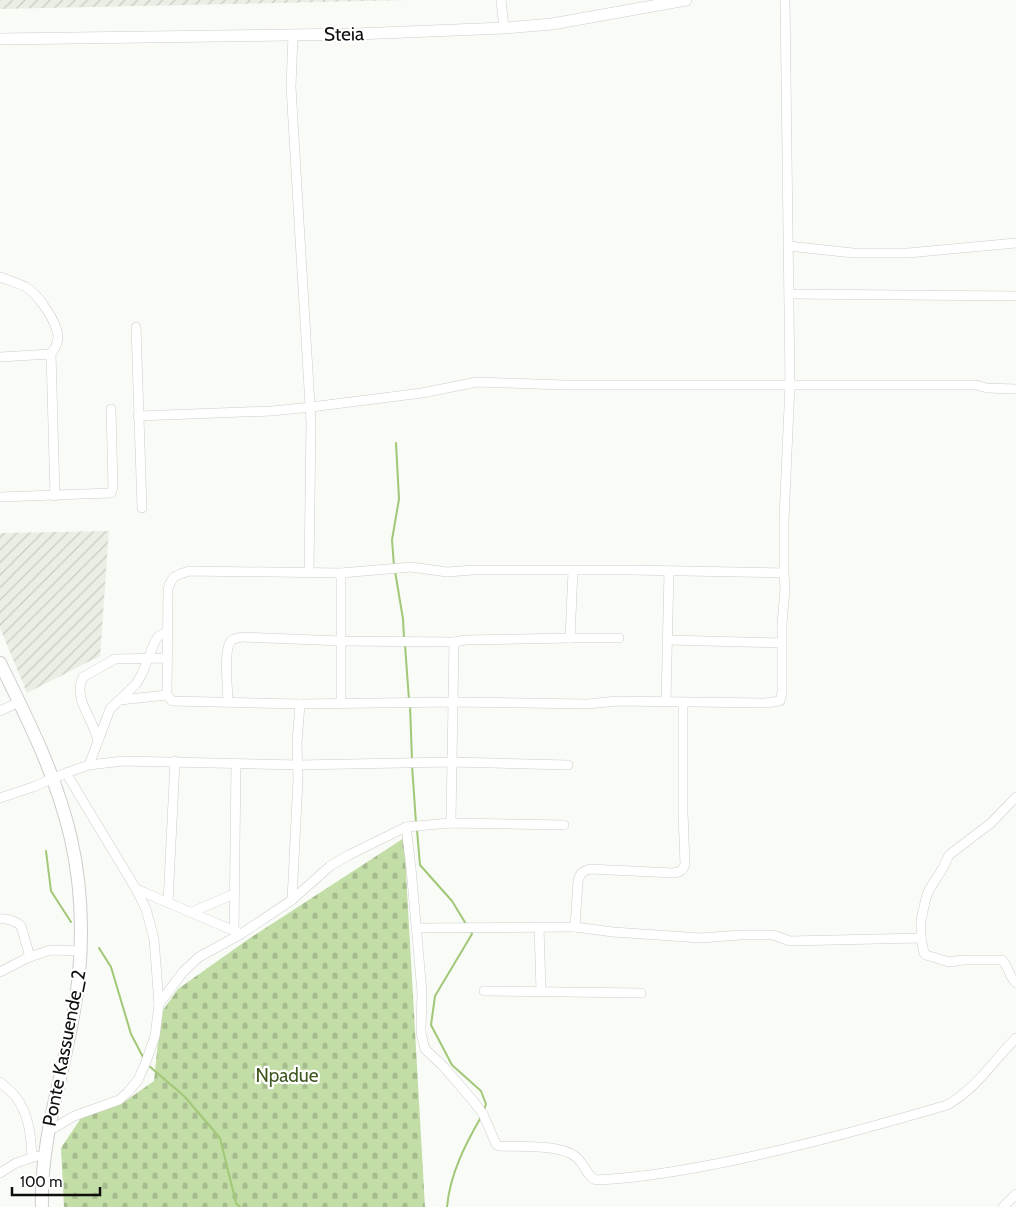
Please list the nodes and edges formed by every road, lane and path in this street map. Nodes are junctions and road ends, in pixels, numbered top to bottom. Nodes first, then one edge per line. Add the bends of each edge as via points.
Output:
1 (501, 0) edge
2 (686, 0) edge
3 (785, 0) edge
4 (504, 28) junction
5 (293, 35) junction
6 (0, 39) edge
7 (1016, 243) edge
8 (788, 246) junction
9 (0, 277) edge
10 (789, 294) junction
11 (1016, 296) edge
12 (136, 327) dead end
13 (51, 354) junction
14 (0, 357) edge
15 (790, 384) junction
16 (1016, 390) edge
17 (310, 407) junction
18 (110, 409) dead end
19 (138, 416) junction
20 (55, 496) junction
21 (0, 497) edge
22 (142, 508) dead end
23 (573, 571) junction
24 (669, 571) junction
25 (341, 572) junction
26 (309, 573) junction
27 (784, 573) junction
28 (168, 631) junction
29 (570, 638) junction
30 (619, 638) dead end
31 (668, 640) junction
32 (342, 641) junction
33 (454, 642) junction
34 (782, 643) junction
35 (167, 658) junction
36 (149, 659) junction
37 (0, 663) edge
38 (167, 695) junction
39 (119, 700) junction
40 (19, 702) junction
41 (228, 702) junction
42 (454, 702) junction
43 (666, 702) junction
44 (683, 703) junction
45 (300, 704) junction
46 (341, 704) junction
47 (0, 711) edge
48 (98, 742) junction
49 (175, 761) junction
50 (453, 762) junction
51 (236, 764) junction
52 (89, 765) junction
53 (298, 765) junction
54 (568, 765) dead end
55 (66, 773) junction
56 (52, 778) junction
57 (1016, 797) edge
58 (0, 798) edge
59 (450, 823) junction
60 (564, 825) dead end
61 (406, 827) junction
62 (136, 889) junction
63 (234, 894) junction
64 (292, 900) junction
65 (168, 903) junction
66 (192, 912) junction
67 (0, 919) edge
68 (539, 927) junction
69 (575, 927) junction
70 (417, 928) junction
71 (238, 933) junction
72 (921, 938) junction
73 (81, 951) junction
74 (30, 957) junction
75 (0, 972) edge
76 (1016, 983) edge
77 (541, 990) junction
78 (484, 991) dead end
79 (641, 993) dead end
80 (159, 1004) junction
81 (1016, 1038) edge
82 (0, 1082) edge
83 (48, 1129) junction
84 (38, 1155) junction
85 (0, 1174) edge
86 (1016, 1194) edge
87 (42, 1207) edge
88 (1003, 1207) edge

1 - 4 street
2 - 4 main road, Steia via 552,24
3 - 8 street
4 - 5 main road, Steia
5 - 6 main road, Steia
5 - 17 street via 291,87
7 - 8 street via 908,253 853,253
8 - 10 street
9 - 13 street via 26,287 51,317 58,337
10 - 11 street
10 - 15 street
12 - 19 street
13 - 14 street
13 - 20 street
15 - 16 street via 976,385
15 - 17 street via 477,382 422,393
15 - 27 street
17 - 19 street
17 - 26 street
18 - 20 street via 114,487 110,493
19 - 22 street
20 - 21 street
23 - 24 street
23 - 25 street via 457,572 411,568
23 - 29 street
24 - 27 street
24 - 31 street
25 - 26 street
25 - 32 street
26 - 28 street via 189,571 177,575 170,580 168,589
27 - 34 street
28 - 35 street
28 - 36 street via 159,636
29 - 30 street
29 - 33 street
31 - 34 street
31 - 43 street
32 - 33 street
32 - 41 street via 242,637 232,640 227,655
32 - 46 street
33 - 42 street
34 - 44 street via 780,701
35 - 36 street
35 - 38 street
36 - 39 street via 136,684
36 - 48 street via 116,659 83,677 80,692
37 - 40 highway, Ponte Kassuende_2
38 - 39 street
38 - 41 street via 172,701
39 - 48 street via 110,708
40 - 47 street
40 - 56 highway, Ponte Kassuende_2
41 - 45 street
42 - 43 street
42 - 46 street
42 - 50 street
43 - 44 street
44 - 69 street via 684,869 673,873 584,871 578,881
45 - 46 street
45 - 53 street
48 - 52 street
49 - 51 street
49 - 52 street via 123,760
49 - 65 street
50 - 53 street
50 - 54 street
50 - 59 street
51 - 53 street
51 - 63 street
52 - 55 street
53 - 64 street
55 - 56 street
55 - 62 street
56 - 58 street
56 - 73 highway, Ponte Kassuende_2 via 77,870
57 - 72 street via 990,823 951,852 926,898
59 - 60 street
59 - 61 street
61 - 64 street via 330,866
61 - 70 street
62 - 65 street
62 - 80 street via 146,909 154,939
63 - 66 street
63 - 71 street
64 - 71 street
65 - 66 street
66 - 71 street
67 - 74 street via 21,926
68 - 69 street
68 - 70 street
68 - 77 street
69 - 72 street via 701,938 773,935 790,941
70 - 81 street via 422,992 421,1033 425,1049 483,1114 496,1144 553,1149 576,1156 596,1180 626,1179 738,1159 816,1142 948,1105 967,1091
71 - 80 street via 190,964
72 - 76 street via 924,954 946,962 1002,960
73 - 74 street via 50,950
73 - 83 highway, Ponte Kassuende_2 via 73,1018
74 - 75 street
77 - 78 street
77 - 79 street
80 - 83 street via 155,1036 138,1080 128,1092 119,1100
82 - 84 street via 15,1095 23,1108
83 - 84 highway, Ponte Kassuende_2
84 - 85 street via 16,1163
84 - 87 highway, Ponte Kassuende_2
86 - 88 street

